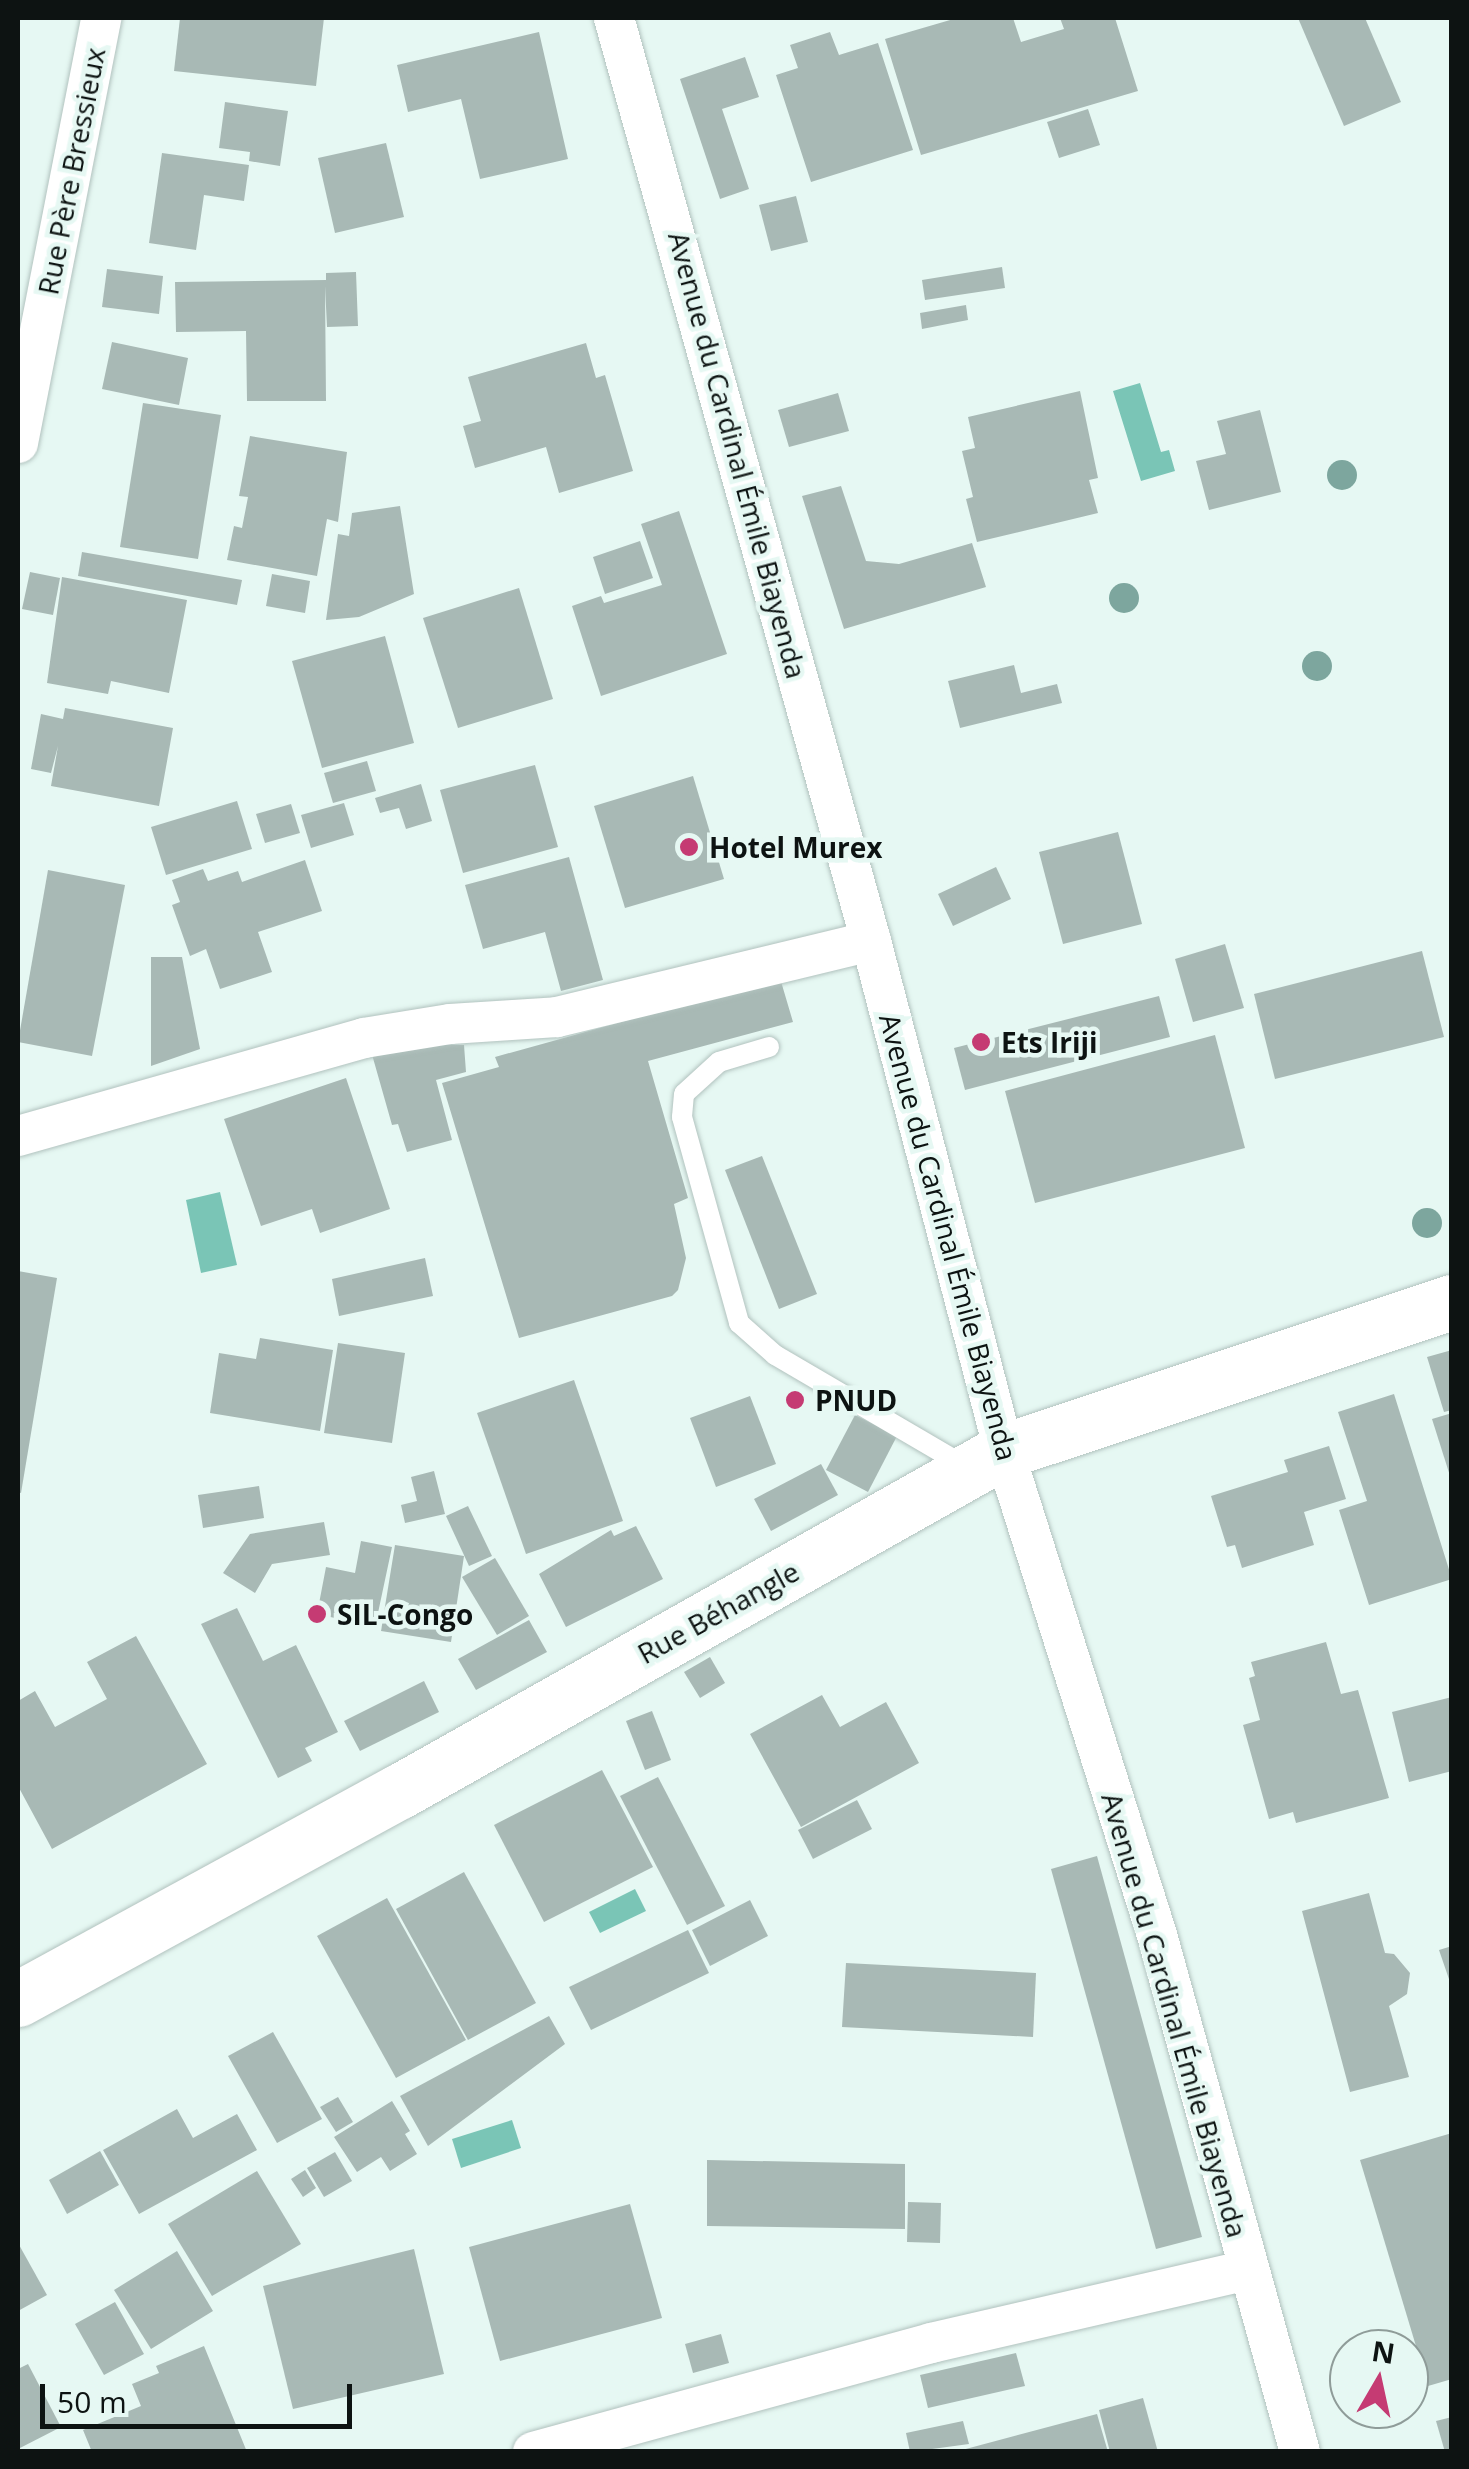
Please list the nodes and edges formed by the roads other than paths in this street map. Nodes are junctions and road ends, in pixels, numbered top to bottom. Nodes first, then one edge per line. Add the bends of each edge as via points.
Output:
1 (101, 18) edge
2 (614, 18) edge
3 (18, 443) edge
4 (871, 941) junction
5 (769, 1047) dead end
6 (18, 1136) edge
7 (1452, 1302) edge
8 (987, 1460) junction
9 (18, 1999) edge
10 (1248, 2270) junction
11 (534, 2452) edge
12 (1300, 2452) edge

1 - 3 street, Rue Père Bressieux
2 - 4 street, Avenue du Cardinal Émile Biayenda
4 - 6 street via 557,1017 364,1038
4 - 8 street, Avenue du Cardinal Émile Biayenda
5 - 8 lane via 719,1062 684,1094 682,1117 740,1323 774,1355
7 - 8 street, Rue Béhangle
8 - 9 street, Rue Béhangle
8 - 10 street, Avenue du Cardinal Émile Biayenda via 1157,1935
10 - 11 street via 931,2343
10 - 12 street, Avenue du Cardinal Émile Biayenda

